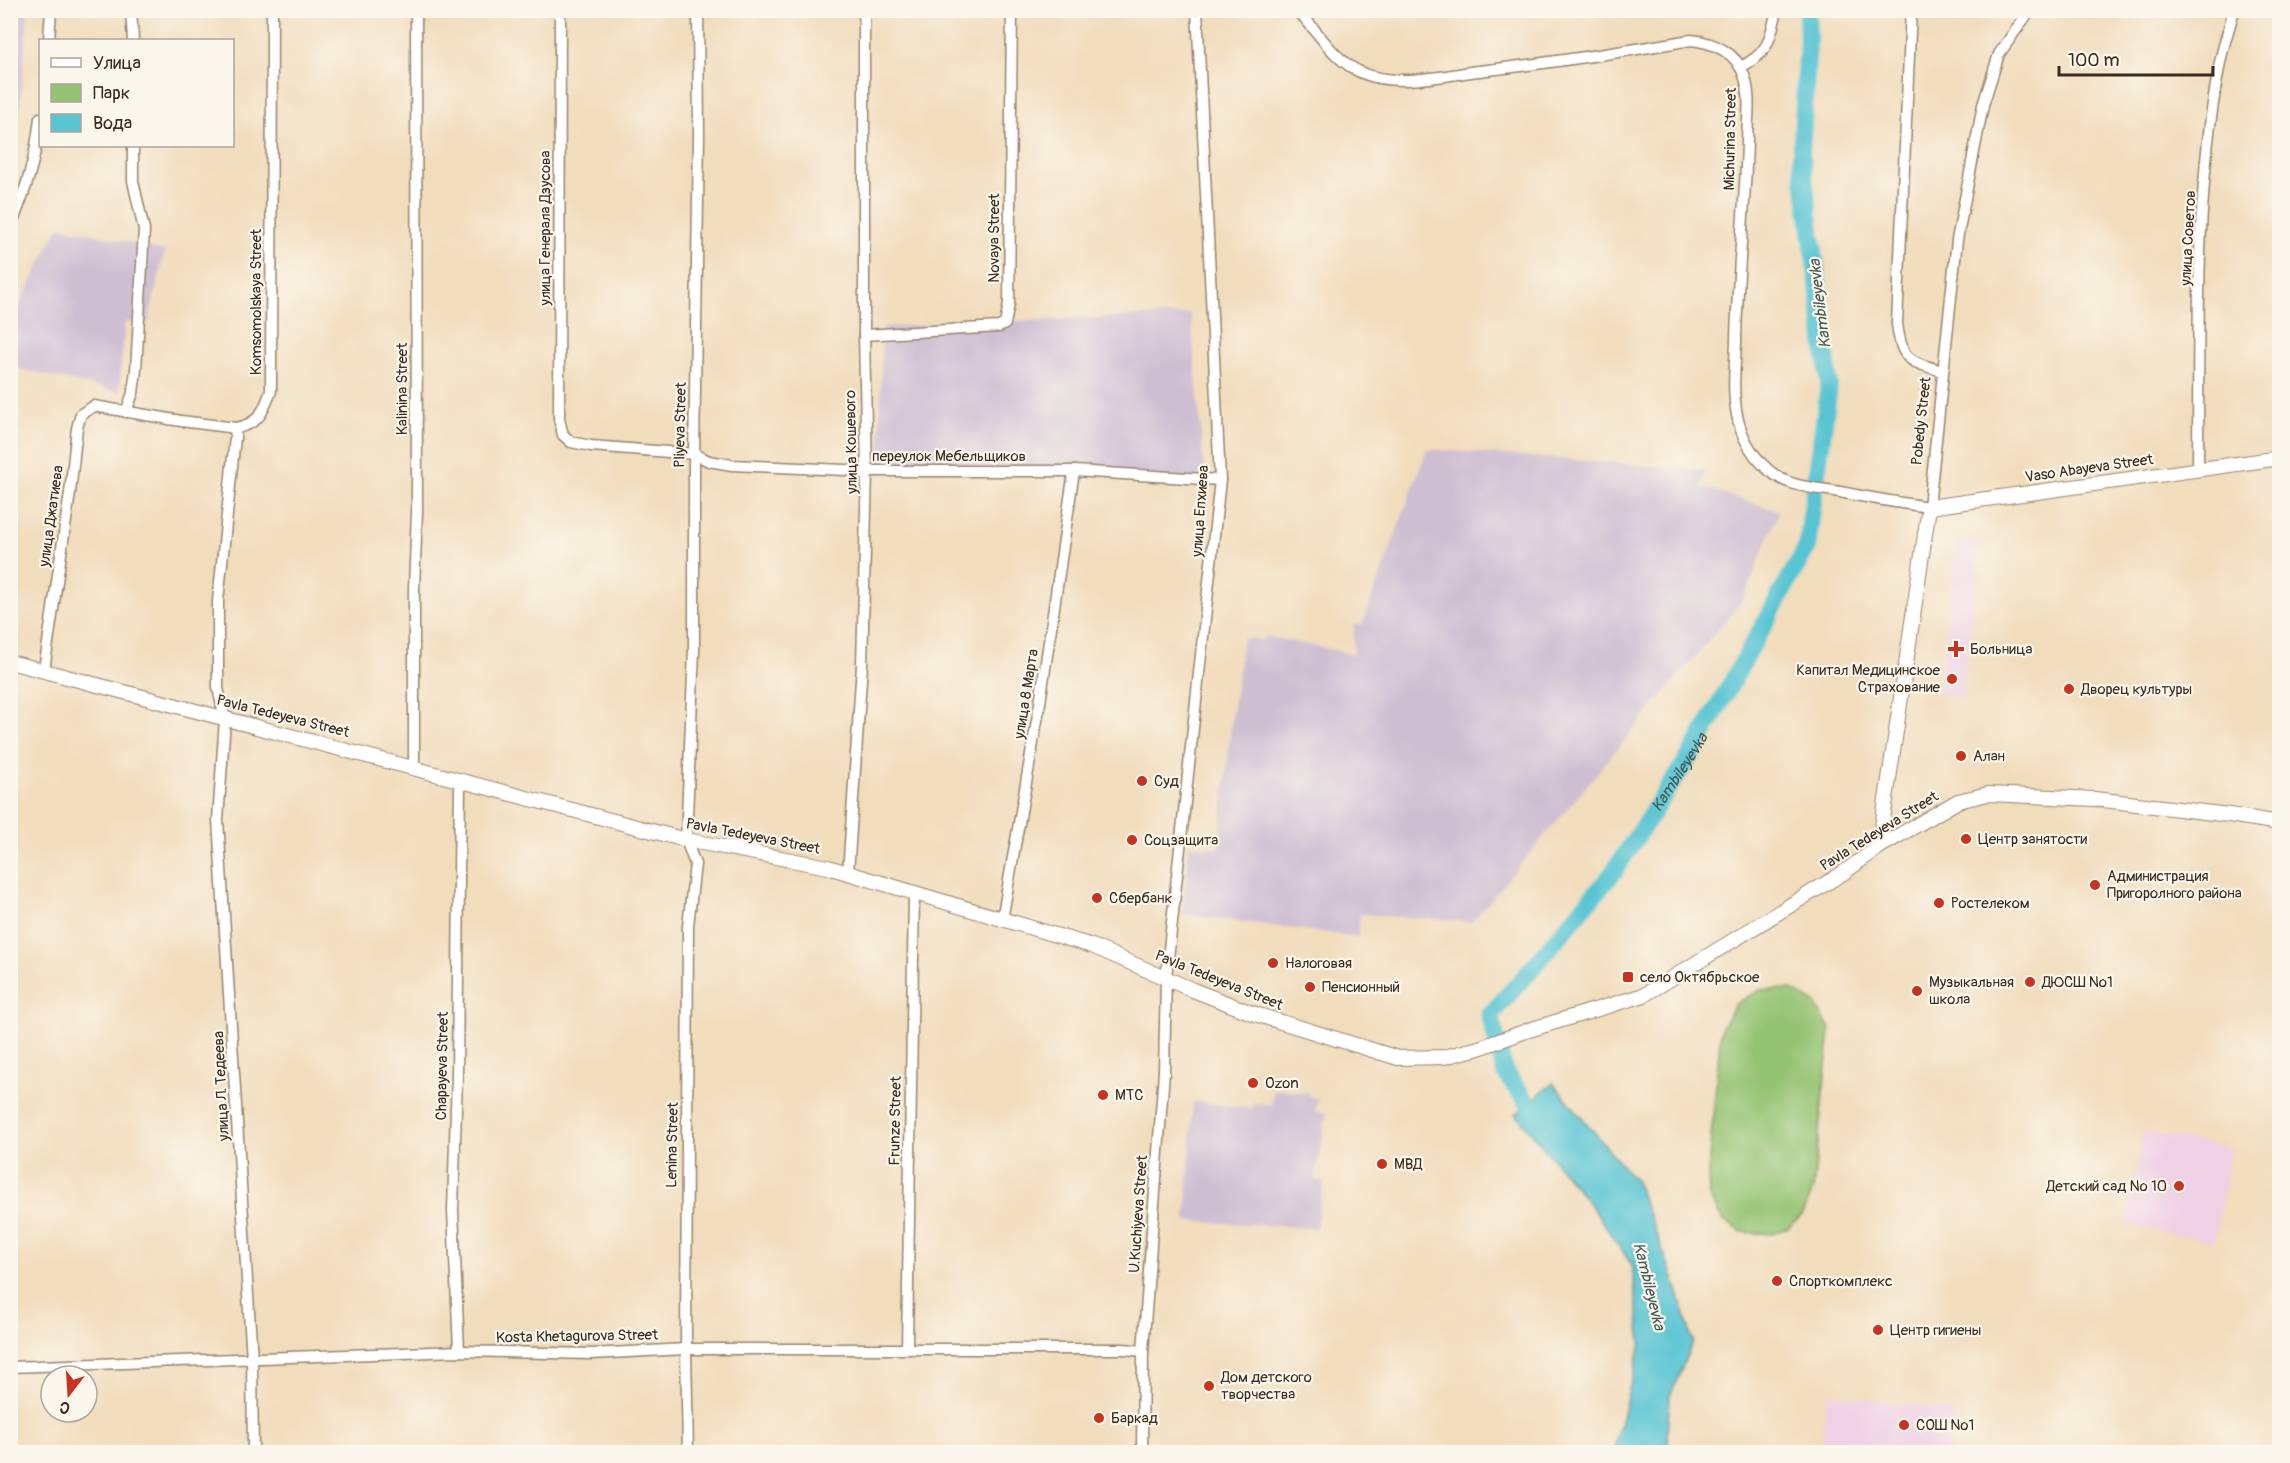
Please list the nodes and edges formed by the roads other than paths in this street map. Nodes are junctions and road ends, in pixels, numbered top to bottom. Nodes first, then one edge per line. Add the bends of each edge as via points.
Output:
1 (51, 10) edge
2 (131, 10) edge
3 (272, 10) edge
4 (416, 10) edge
5 (560, 10) edge
6 (698, 10) edge
7 (864, 10) edge
8 (1012, 10) edge
9 (1197, 10) edge
10 (1298, 10) edge
11 (1777, 10) edge
12 (1911, 10) edge
13 (2030, 10) edge
14 (2234, 10) edge
15 (49, 39) edge
16 (133, 39) edge
17 (1740, 67) junction
18 (39, 129) edge
19 (133, 147) edge
20 (10, 228) edge
21 (864, 335) junction
22 (1942, 371) junction
23 (126, 412) junction
24 (236, 428) junction
25 (571, 442) joint
26 (694, 454) junction
27 (2280, 458) edge
28 (2198, 469) junction
29 (867, 471) junction
30 (1074, 471) junction
31 (1220, 480) junction
32 (1904, 504) joint
33 (1929, 507) junction
34 (10, 662) edge
35 (44, 670) junction
36 (225, 719) junction
37 (414, 767) junction
38 (460, 781) junction
39 (2280, 823) edge
40 (686, 840) junction
41 (1879, 847) junction
42 (848, 873) junction
43 (914, 894) junction
44 (1002, 920) junction
45 (1166, 977) junction
46 (907, 1348) junction
47 (686, 1349) junction
48 (459, 1351) junction
49 (1143, 1352) junction
50 (252, 1359) junction
51 (11, 1366) edge
52 (253, 1452) edge
53 (688, 1452) edge
54 (1142, 1452) edge

1 - 15 street
2 - 16 street
3 - 24 street, Komsomolskaya Street via 271,391 264,411 250,425
4 - 37 street, Kalinina Street
5 - 25 street, улица Генерала Дзусова via 560,419 563,435
6 - 26 street, Pliyeva Street
7 - 21 street, улица Кошевого
8 - 21 street, Novaya Street via 1009,304 1005,324
9 - 31 street, улица Епхиева
10 - 17 street, Michurina Street via 1343,62 1387,80 1516,67 1691,40 1724,50
11 - 17 street via 1769,42 1757,60
12 - 22 street via 1897,324 1900,348 1907,357
13 - 22 street, Pobedy Street via 1999,54 1983,105 1957,240
14 - 28 street, улица Советов via 2219,66 2202,220
17 - 32 street, Michurina Street via 1748,96 1735,393 1744,437 1752,452 1782,479
18 - 20 street via 31,176
19 - 23 street via 133,181 144,230 136,370
21 - 29 street, улица Кошевого
22 - 33 street, Pobedy Street
23 - 24 street, улица Джатиева
23 - 35 street, улица Джатиева via 94,406 81,414
24 - 36 street via 218,601 218,688
25 - 26 street, переулок Мебельщиков
26 - 29 street, переулок Мебельщиков via 732,465
26 - 40 street, Pliyeva Street via 694,651
27 - 28 main road, Vaso Abayeva Street
28 - 33 main road, Vaso Abayeva Street
29 - 30 street, переулок Мебельщиков
29 - 42 street, улица Кошевого via 862,665
30 - 31 street, переулок Мебельщиков
30 - 44 street, улица 8 Марта via 1040,704
31 - 45 street, улица Епхиева
32 - 33 street, Vaso Abayeva Street
33 - 41 main road, Pobedy Street
34 - 35 main road, Pavla Tedeyeva Street
35 - 36 main road, Pavla Tedeyeva Street
36 - 37 main road, Pavla Tedeyeva Street
36 - 50 street, улица Л. Тедеева via 218,820
37 - 38 main road, Pavla Tedeyeva Street
38 - 40 main road, Pavla Tedeyeva Street
38 - 48 street, Chapayeva Street via 453,1210
39 - 41 main road, Pavla Tedeyeva Street via 2095,799 1988,794 1958,801
40 - 42 main road, Pavla Tedeyeva Street
40 - 47 street, Lenina Street via 695,864 688,926
41 - 45 main road, Pavla Tedeyeva Street via 1644,995 1444,1057 1398,1058 1252,1013
42 - 43 main road, Pavla Tedeyeva Street
43 - 44 main road, Pavla Tedeyeva Street
43 - 46 street, Frunze Street
44 - 45 main road, Pavla Tedeyeva Street via 1092,946
45 - 49 street, U.Kuchiyeva Street via 1164,1072
46 - 47 street, Kosta Khetagurova Street
46 - 49 street, Kosta Khetagurova Street
47 - 48 street, Kosta Khetagurova Street via 591,1354
47 - 53 street, Lenina Street
48 - 50 street, Kosta Khetagurova Street
49 - 54 street, U.Kuchiyeva Street
50 - 51 street, Kosta Khetagurova Street
50 - 52 street, улица Л. Тедеева

